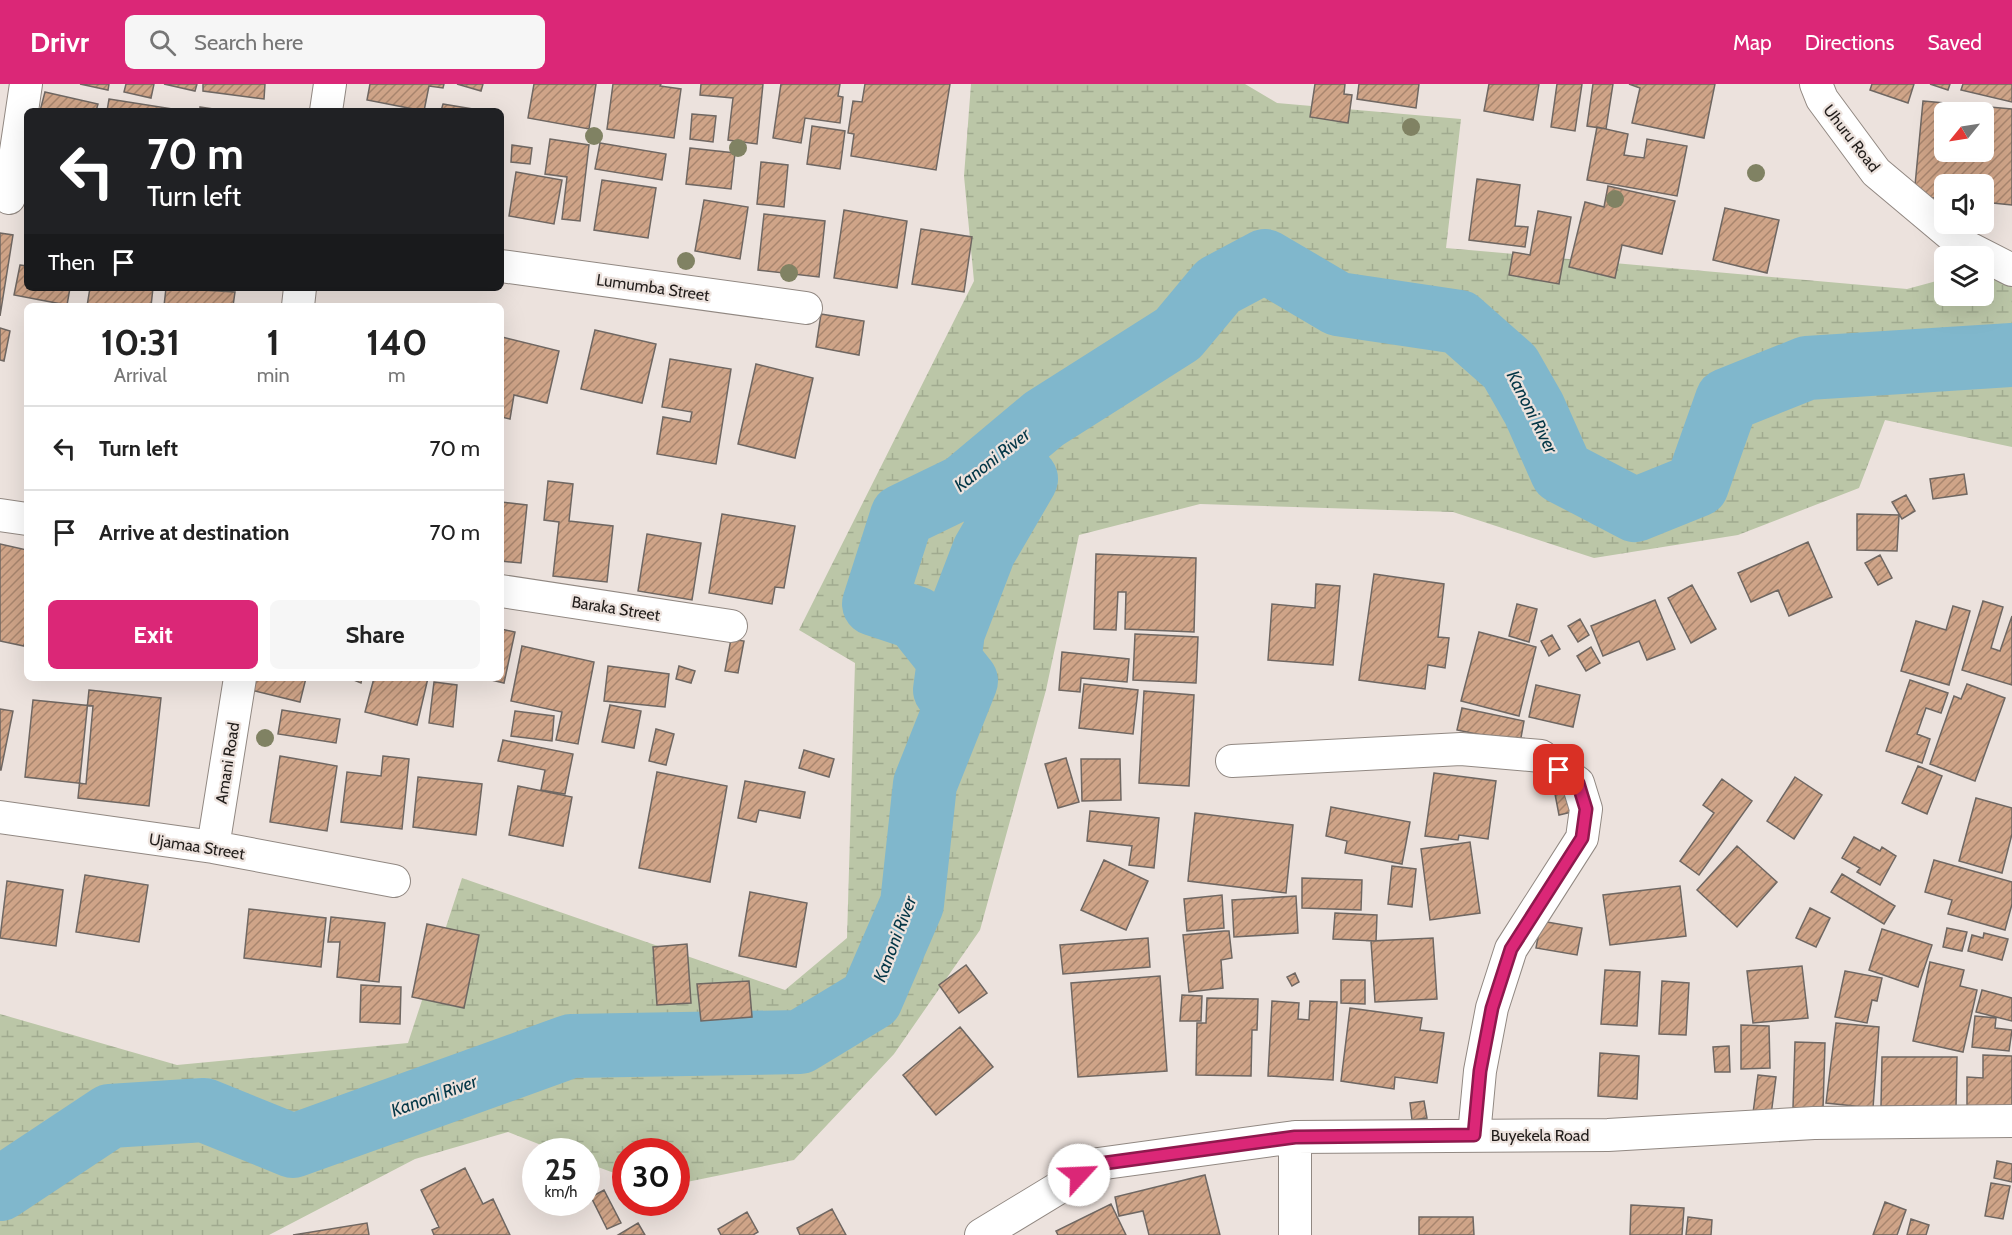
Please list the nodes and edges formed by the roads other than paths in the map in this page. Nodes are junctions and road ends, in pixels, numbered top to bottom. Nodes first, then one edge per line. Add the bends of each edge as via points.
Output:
1 (26, 84) edge
2 (330, 84) edge
3 (1816, 84) edge
4 (326, 108) edge
5 (12, 199) edge
6 (504, 266) edge
7 (2012, 270) edge
8 (806, 308) dead end
9 (0, 515) edge
10 (24, 519) edge
11 (504, 591) edge
12 (731, 626) dead end
13 (240, 681) edge
14 (1232, 761) dead end
15 (0, 817) edge
16 (213, 847) junction
17 (394, 881) dead end
18 (2012, 1121) edge
19 (1474, 1135) junction
20 (1295, 1137) junction
21 (981, 1235) edge
22 (1295, 1235) edge

1 - 5 street
2 - 4 street
3 - 7 street, Uhuru Road via 1822,99 1876,172 1963,245
6 - 8 street, Lumumba Street
9 - 10 street
11 - 12 street, Baraka Street
13 - 16 street, Amani Road
14 - 19 street via 1461,749 1541,756 1578,783 1586,809 1582,838 1511,949 1490,1019
15 - 16 street, Ujamaa Street
16 - 17 street, Ujamaa Street
18 - 19 street, Buyekela Road via 1814,1123 1608,1135
19 - 20 street, Buyekela Road
20 - 21 street, Buyekela Road via 1098,1164
20 - 22 street

